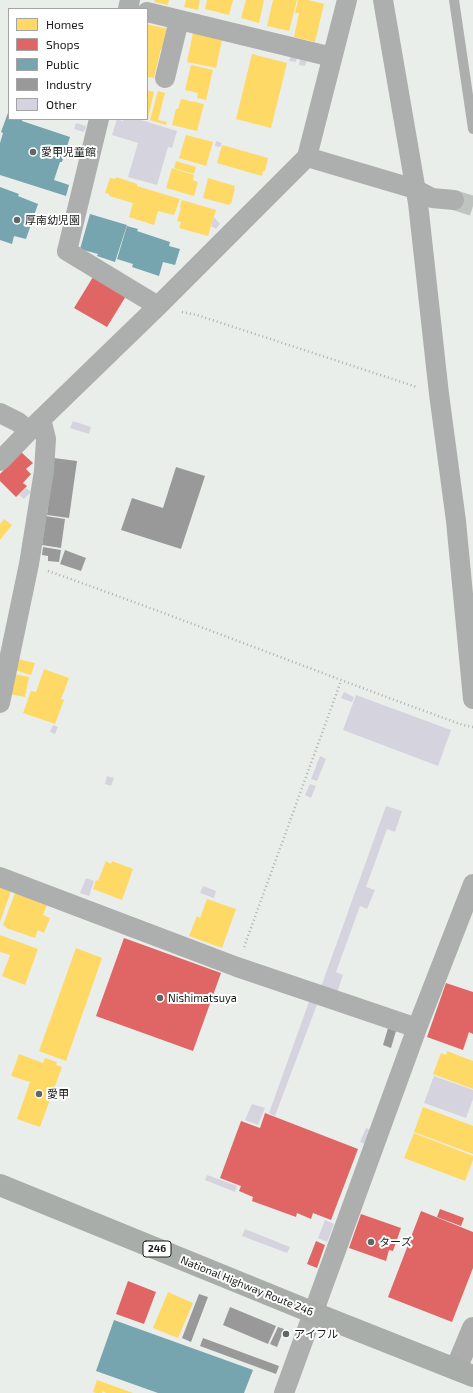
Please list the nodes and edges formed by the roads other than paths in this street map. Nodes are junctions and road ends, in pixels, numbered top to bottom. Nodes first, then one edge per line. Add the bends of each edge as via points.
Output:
1 (347, 0) edge
2 (383, 0) edge
3 (454, 0) edge
4 (148, 12) edge
5 (179, 20) junction
6 (332, 57) junction
7 (166, 78) dead end
8 (99, 120) edge
9 (473, 128) edge
10 (307, 157) junction
11 (415, 189) junction
12 (454, 200) tunnel mouth
13 (158, 306) junction
14 (0, 413) edge
15 (35, 425) junction
16 (0, 461) edge
17 (473, 699) edge
18 (0, 703) edge
19 (0, 878) edge
20 (473, 884) edge
21 (417, 1028) junction
22 (0, 1185) edge
23 (314, 1313) junction
24 (473, 1328) edge
25 (465, 1372) edge
26 (284, 1393) edge

1 - 6 street
2 - 11 street
3 - 9 lane
4 - 5 street
5 - 6 street
5 - 7 street
6 - 10 street
8 - 13 street via 67,251
10 - 11 street
10 - 13 street
11 - 12 street via 432,198
11 - 17 street via 456,521
13 - 15 street
14 - 15 street via 18,422
15 - 16 street
15 - 18 street via 46,439 44,471 29,564
19 - 21 street via 237,967
20 - 21 street
21 - 23 street
22 - 23 highway, National Highway Route 246 / 246
23 - 25 highway, National Highway Route 246 / 246
23 - 26 street
24 - 25 street

